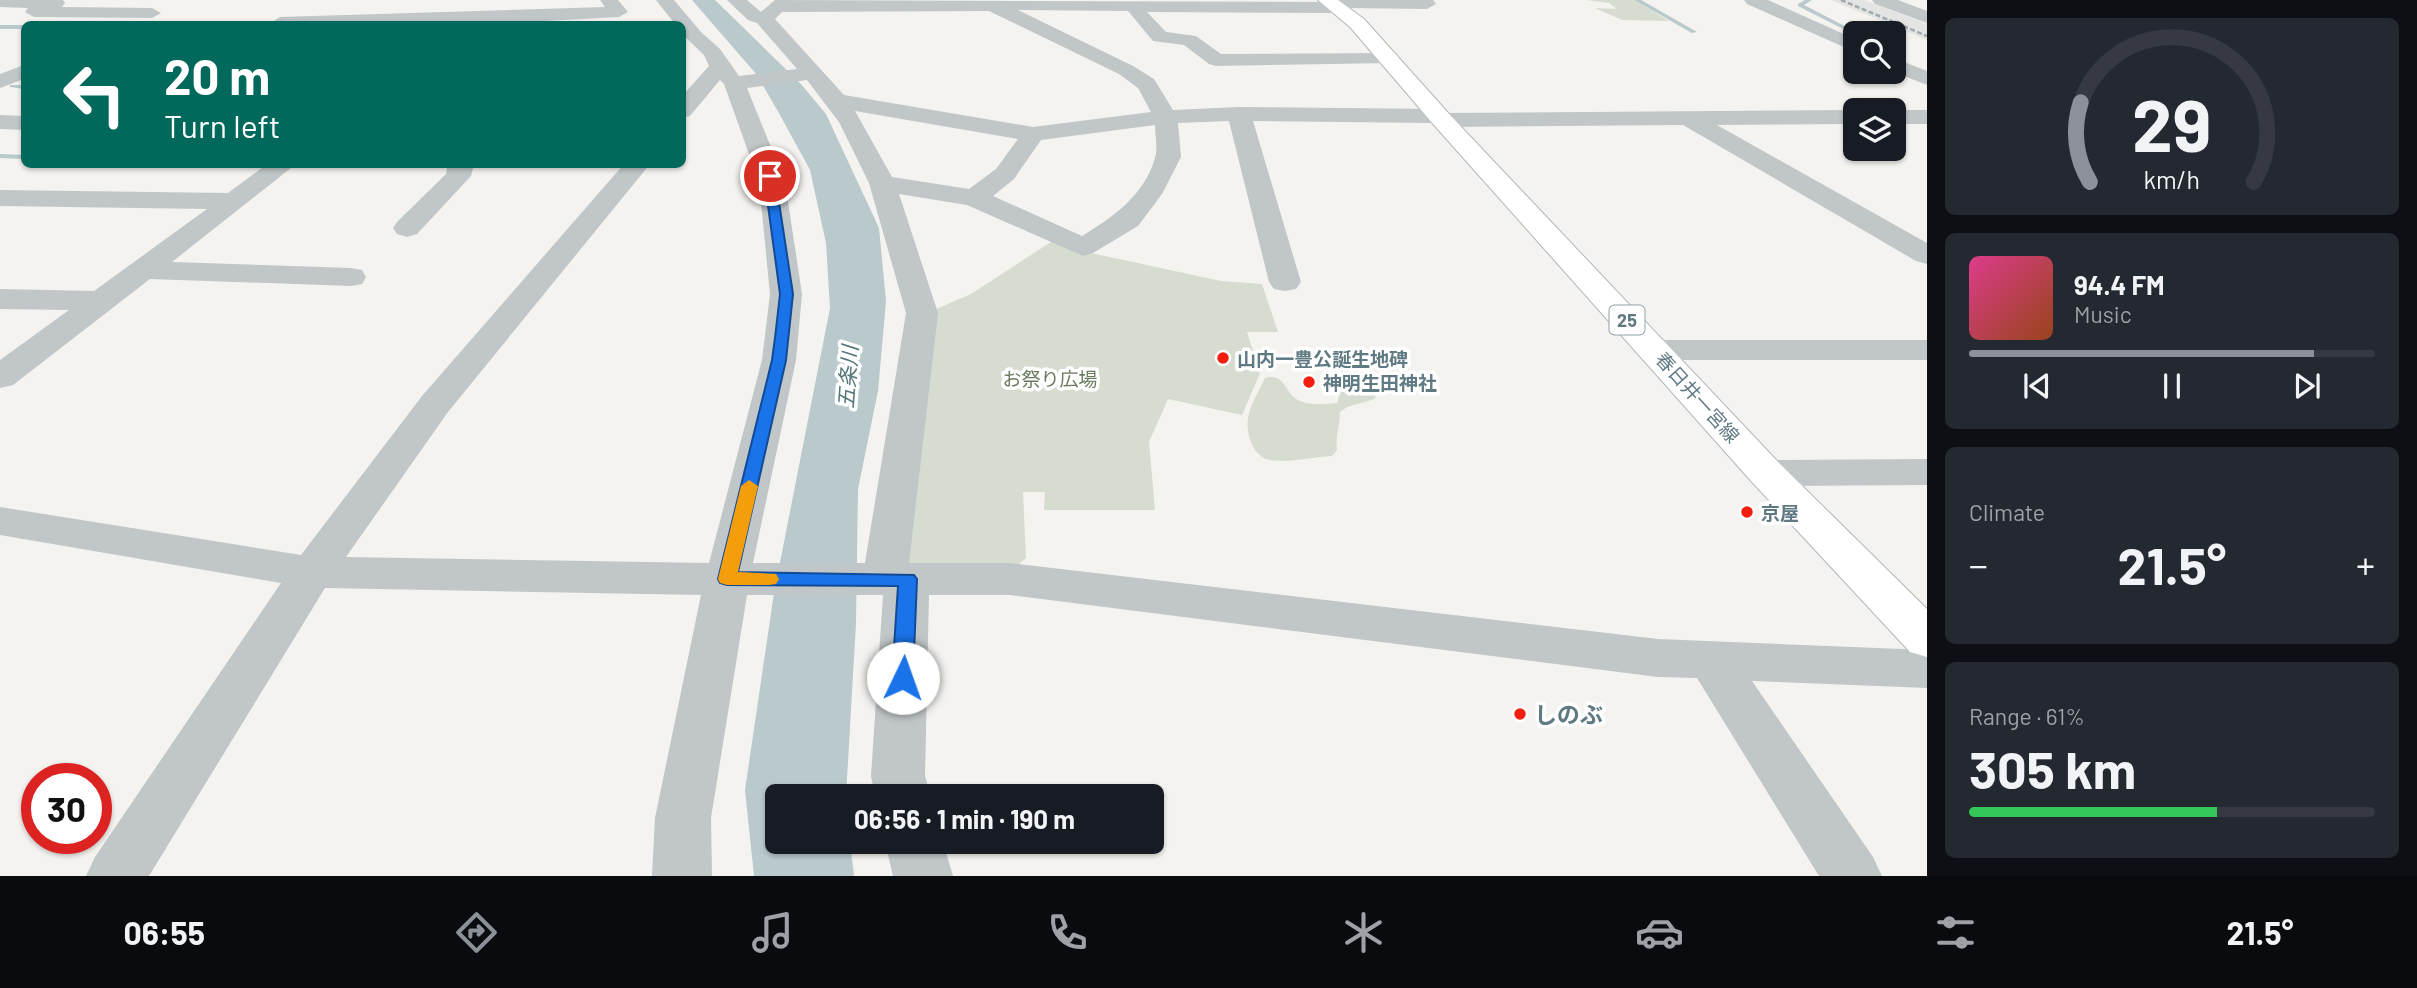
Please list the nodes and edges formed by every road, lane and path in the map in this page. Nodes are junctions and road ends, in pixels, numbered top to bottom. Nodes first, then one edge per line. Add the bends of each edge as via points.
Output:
1 (736, 0) edge
2 (1423, 0) edge
3 (1753, 0) edge
4 (1881, 0) edge
5 (0, 2) edge
6 (1018, 2) edge
7 (984, 3) edge
8 (171, 4) dead end
9 (315, 4) dead end
10 (668, 4) edge
11 (1332, 4) edge
12 (1134, 6) junction
13 (627, 8) edge
14 (776, 9) edge
15 (152, 13) junction
16 (1921, 13) edge
17 (134, 21) edge
18 (284, 21) edge
19 (480, 21) edge
20 (681, 21) edge
21 (686, 27) edge
22 (1843, 41) edge
23 (1389, 57) junction
24 (20, 60) edge
25 (694, 61) dead end
26 (1906, 69) edge
27 (723, 70) junction
28 (812, 73) junction
29 (1927, 79) edge
30 (0, 82) edge
31 (837, 101) junction
32 (686, 107) edge
33 (1240, 114) junction
34 (1166, 117) junction
35 (1843, 117) edge
36 (1906, 117) edge
37 (1927, 117) edge
38 (1440, 118) junction
39 (1689, 118) junction
40 (0, 122) edge
41 (21, 123) edge
42 (1032, 134) junction
43 (278, 168) edge
44 (460, 168) edge
45 (635, 168) edge
46 (882, 183) junction
47 (0, 198) edge
48 (974, 198) junction
49 (232, 201) junction
50 (407, 228) dead end
51 (1927, 255) edge
52 (140, 271) junction
53 (351, 277) dead end
54 (1285, 282) dead end
55 (0, 299) edge
56 (99, 301) junction
57 (1655, 350) junction
58 (1927, 350) edge
59 (0, 377) edge
60 (1766, 472) junction
61 (1927, 472) edge
62 (0, 521) edge
63 (312, 572) junction
64 (727, 579) junction
65 (896, 579) junction
66 (1927, 639) edge
67 (1711, 660) junction
68 (1927, 669) edge
69 (900, 784) edge
70 (917, 854) edge
71 (116, 876) edge
72 (682, 876) edge
73 (923, 876) edge
74 (1852, 876) edge

1 - 14 street via 754,16
2 - 11 street via 1427,4
3 - 22 street
4 - 16 street
5 - 15 street via 56,3 34,12
6 - 7 street
6 - 12 street
7 - 14 street
7 - 34 street via 1126,70 1146,85
8 - 15 street
9 - 18 street
10 - 13 street
10 - 20 street
11 - 12 street
11 - 23 main road, 春日井一宮線 / 25
12 - 23 street via 1160,37 1189,40 1216,60
13 - 19 street
14 - 28 street
15 - 17 street
21 - 27 street
23 - 38 main road, 春日井一宮線 / 25
24 - 30 street
25 - 27 street
26 - 29 street
27 - 28 street
27 - 32 street
27 - 64 street via 772,182 786,294 779,360
28 - 31 street
31 - 42 street
31 - 46 street
33 - 34 street
33 - 38 street
33 - 54 street
34 - 42 street
34 - 48 street via 1168,157 1153,188 1128,220 1083,247
35 - 39 street
36 - 37 street
38 - 39 street
38 - 57 main road, 春日井一宮線 / 25
39 - 51 street
40 - 41 street
42 - 48 street via 1005,174
43 - 49 street
44 - 50 street via 458,176
45 - 63 street via 435,404
46 - 48 street
46 - 65 street via 922,313
47 - 49 street
49 - 52 street
52 - 53 street
52 - 56 street
55 - 56 street
56 - 59 street
57 - 58 street
57 - 60 main road, 春日井一宮線 / 25
60 - 61 street
60 - 66 main road, 春日井一宮線 / 25
62 - 63 street
63 - 64 street
63 - 71 street
64 - 65 street
64 - 72 street via 683,818
65 - 67 street via 1010,579 1658,658
65 - 69 street
67 - 68 street
67 - 74 street
70 - 73 street

